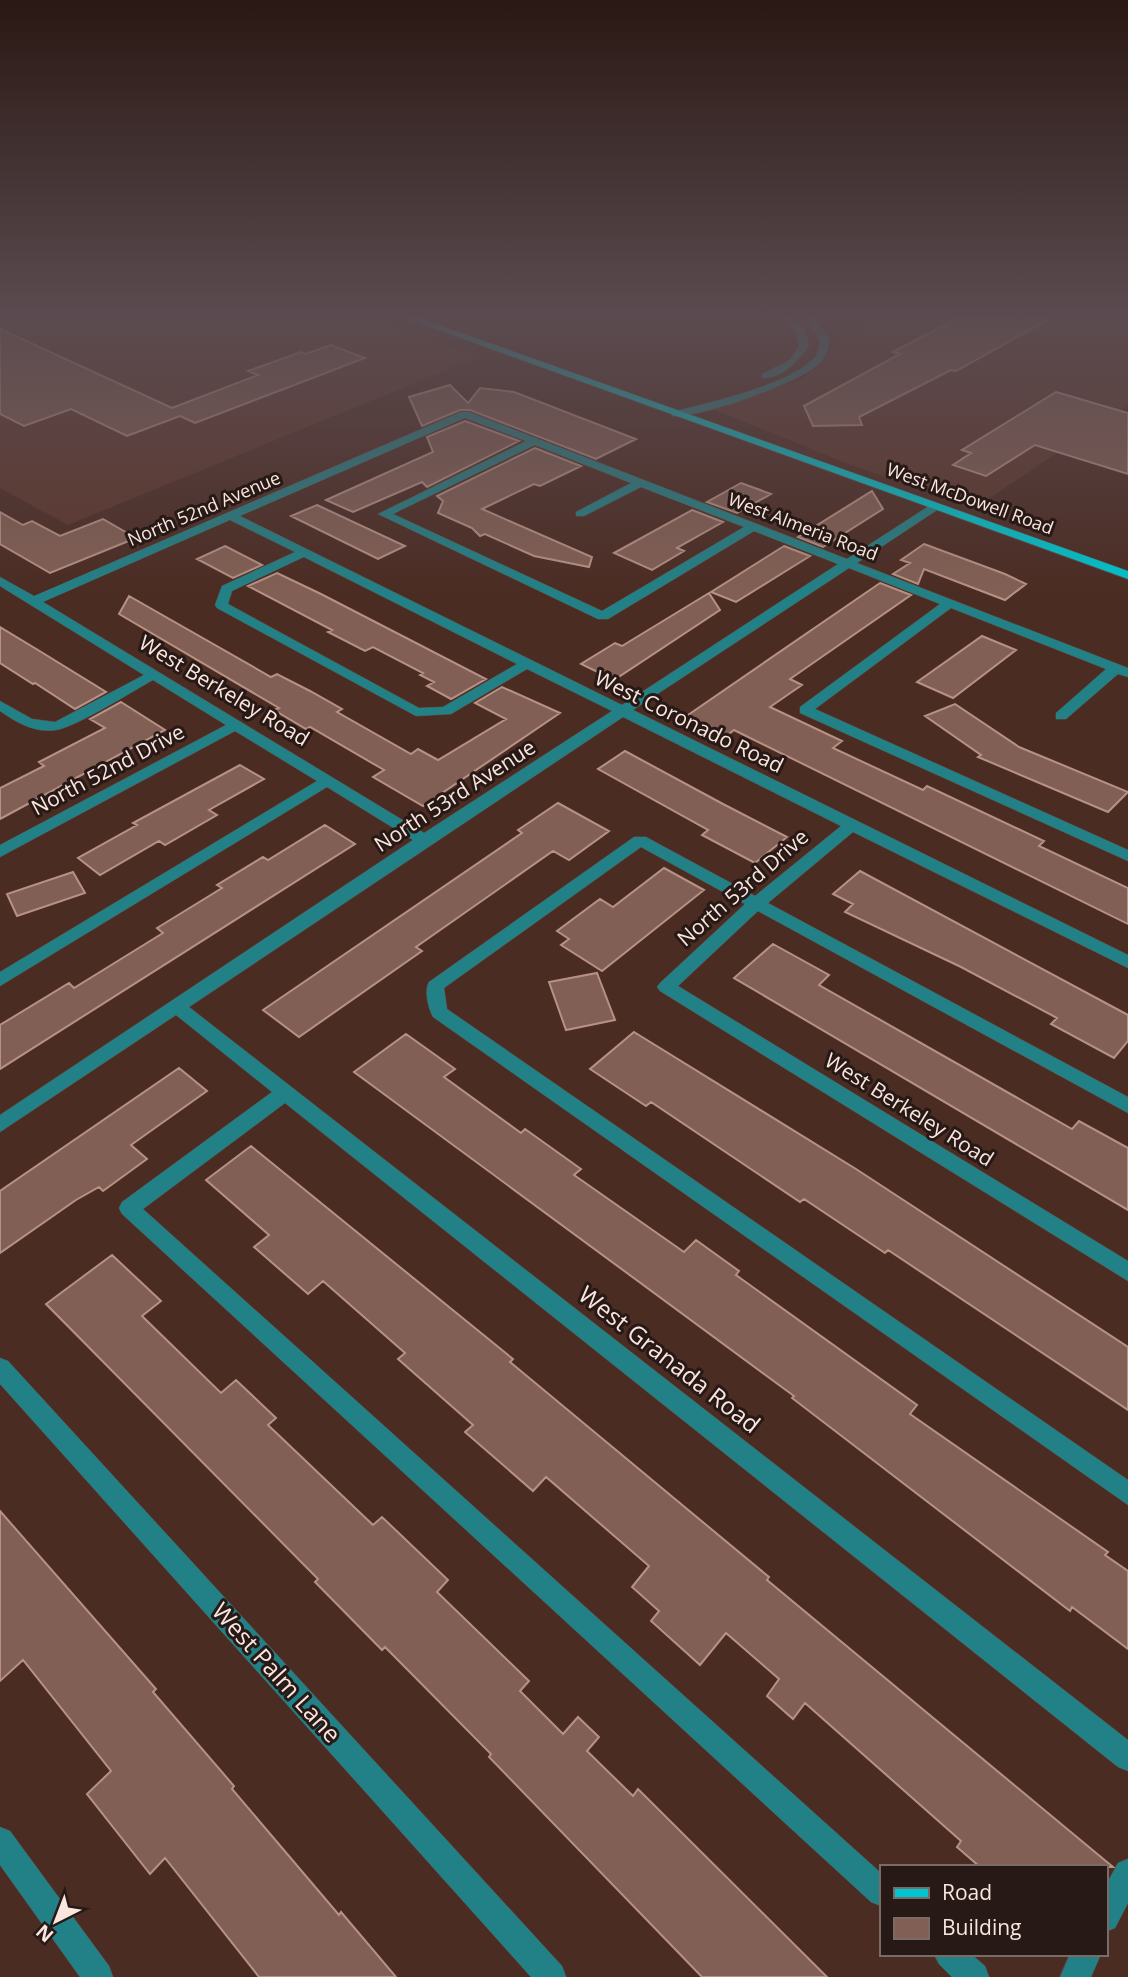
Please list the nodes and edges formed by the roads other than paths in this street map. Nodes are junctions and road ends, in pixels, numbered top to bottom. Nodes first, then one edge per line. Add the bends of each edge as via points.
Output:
1 (660, 408) edge
2 (683, 408) edge
3 (695, 408) edge
4 (465, 414) joint
5 (676, 414) junction
6 (535, 441) junction
7 (640, 482) junction
8 (936, 506) junction
9 (580, 514) dead end
10 (233, 517) junction
11 (754, 526) junction
12 (303, 553) junction
13 (849, 564) junction
14 (1128, 575) edge
15 (0, 581) edge
16 (34, 601) junction
17 (950, 603) junction
18 (526, 664) junction
19 (1122, 670) edge
20 (153, 676) junction
21 (0, 705) edge
22 (620, 712) junction
23 (1061, 716) dead end
24 (236, 725) junction
25 (329, 780) junction
26 (851, 825) junction
27 (424, 841) junction
28 (0, 852) edge
29 (1128, 856) edge
30 (757, 903) junction
31 (1128, 962) edge
32 (0, 980) edge
33 (666, 987) joint
34 (176, 1006) junction
35 (286, 1092) junction
36 (1128, 1106) edge
37 (0, 1125) edge
38 (1128, 1272) edge
39 (0, 1368) edge
40 (1128, 1494) edge
41 (1128, 1757) edge
42 (0, 1841) edge
43 (1128, 1873) edge
44 (880, 1891) edge
45 (1107, 1913) edge
46 (951, 1956) edge
47 (1085, 1956) edge
48 (98, 1977) edge
49 (551, 1977) edge
50 (974, 1977) edge
51 (1075, 1977) edge

1 - 5 main road, West McDowell Road
2 - 5 street
3 - 5 street
4 - 6 street, West Almeria Road
4 - 10 street, North 52nd Avenue
5 - 8 main road, West McDowell Road
6 - 7 street, West Almeria Road
6 - 11 street via 384,514 603,617
7 - 9 street
7 - 11 street, West Almeria Road
8 - 13 street, North 53rd Avenue
8 - 14 main road, West McDowell Road
10 - 12 street, West Coronado Road
10 - 16 street, North 52nd Avenue
11 - 13 street, West Almeria Road
12 - 18 street, West Coronado Road
12 - 18 street via 226,589 221,606 416,712 446,711
13 - 17 street, West Almeria Road
13 - 22 street, North 53rd Avenue
15 - 16 street, West Berkeley Road
16 - 20 street, West Berkeley Road
17 - 19 street, West Almeria Road
17 - 29 street via 805,709
18 - 22 street, West Coronado Road
19 - 23 street
20 - 21 street via 58,726 27,724
20 - 24 street, West Berkeley Road
22 - 26 street, West Coronado Road
22 - 27 street, North 53rd Avenue
24 - 25 street, West Berkeley Road
24 - 28 street, North 52nd Drive
25 - 27 street, West Berkeley Road
25 - 32 street
26 - 30 street, North 53rd Drive
26 - 31 street, West Coronado Road
27 - 34 street, North 53rd Avenue
30 - 33 street, North 53rd Drive
30 - 36 street
30 - 40 street via 640,840 435,986 439,1012
33 - 38 street, West Berkeley Road
34 - 35 street, West Granada Road
34 - 37 street, North 53rd Avenue
35 - 41 street, West Granada Road
35 - 44 street via 129,1208
39 - 49 street, West Palm Lane
42 - 48 street
43 - 45 street
46 - 50 street
47 - 51 street

